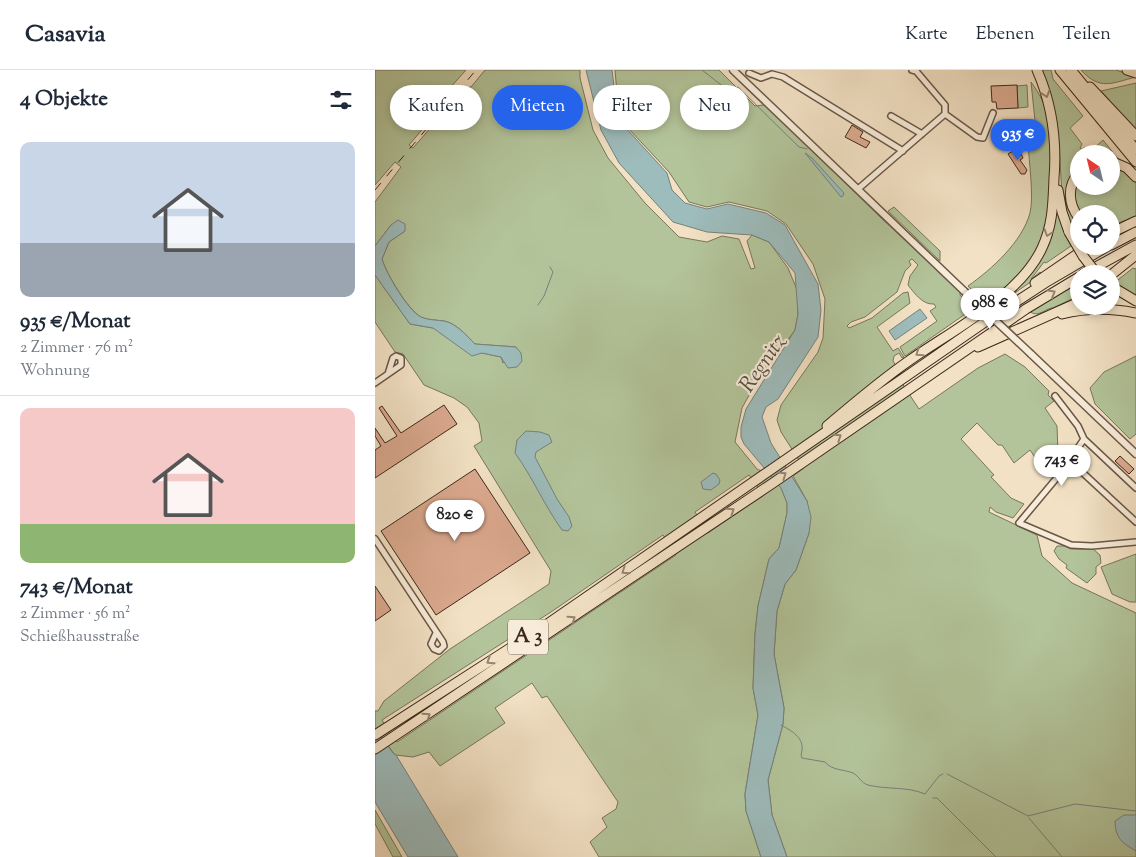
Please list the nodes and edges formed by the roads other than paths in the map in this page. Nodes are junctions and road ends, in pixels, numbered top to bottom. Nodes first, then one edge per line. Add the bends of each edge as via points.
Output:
1 (733, 70) edge
2 (912, 70) edge
3 (916, 70) edge
4 (1037, 70) edge
5 (1060, 70) edge
6 (1071, 70) edge
7 (1076, 70) edge
8 (1127, 70) edge
9 (749, 73) dead end
10 (1136, 73) edge
11 (993, 113) dead end
12 (945, 114) junction
13 (891, 116) dead end
14 (922, 134) junction
15 (1136, 136) edge
16 (1136, 150) edge
17 (903, 151) junction
18 (1136, 162) edge
19 (1120, 165) edge
20 (1055, 168) junction
21 (1136, 177) edge
22 (858, 189) junction
23 (1136, 220) edge
24 (1120, 226) edge
25 (1120, 229) edge
26 (1136, 232) edge
27 (1120, 240) edge
28 (1136, 245) edge
29 (1076, 255) edge
30 (1093, 255) edge
31 (1136, 255) edge
32 (1090, 265) edge
33 (1099, 265) edge
34 (1120, 268) edge
35 (1070, 282) edge
36 (1120, 292) edge
37 (1136, 301) edge
38 (1070, 306) edge
39 (1136, 313) edge
40 (1035, 322) junction
41 (909, 369) junction
42 (388, 374) dead end
43 (921, 380) junction
44 (375, 383) edge
45 (1055, 396) dead end
46 (868, 398) junction
47 (1084, 439) junction
48 (805, 447) junction
49 (1136, 454) edge
50 (1070, 461) junction
51 (1136, 488) edge
52 (1136, 522) edge
53 (703, 523) junction
54 (375, 539) edge
55 (1136, 542) edge
56 (668, 547) junction
57 (436, 633) dead end
58 (375, 735) edge
59 (375, 750) edge

1 - 22 street
2 - 3 street
3 - 12 street via 945,105
4 -> 20 highway via 1053,119
5 - 18 highway
6 - 16 highway
7 - 15 highway
8 - 10 highway
9 - 17 street via 761,78 772,74 783,78
11 - 12 street via 983,138
12 - 14 street
13 - 14 street
14 - 17 street
17 - 22 street
19 - 21 highway
20 - 32 highway, bridge via 1062,212 1069,232
20 -> 41 highway via 1051,224 1028,271 998,299
22 - 49 street, bridge
23 - 24 highway
23 - 25 highway
26 - 27 highway, A 3
28 - 33 highway
29 - 41 highway
30 - 41 highway, A 3
31 - 34 highway
43 -> 35 highway, A 3
36 - 37 highway
38 - 40 highway
39 - 40 highway via 1110,309 1082,310
40 - 43 highway via 994,339
41 - 46 highway, A 3
42 - 44 street
53 -> 43 highway, A 3 via 756,494
45 - 47 street
46 - 48 highway, A 3
46 - 48 highway
47 - 50 street
47 - 51 street
48 - 53 highway, A 3 via 749,485
50 - 52 street
50 - 55 street via 1019,524 1071,545
53 - 56 highway, A 3
54 - 57 street
56 -> 58 highway, A 3
59 -> 56 highway, A 3

